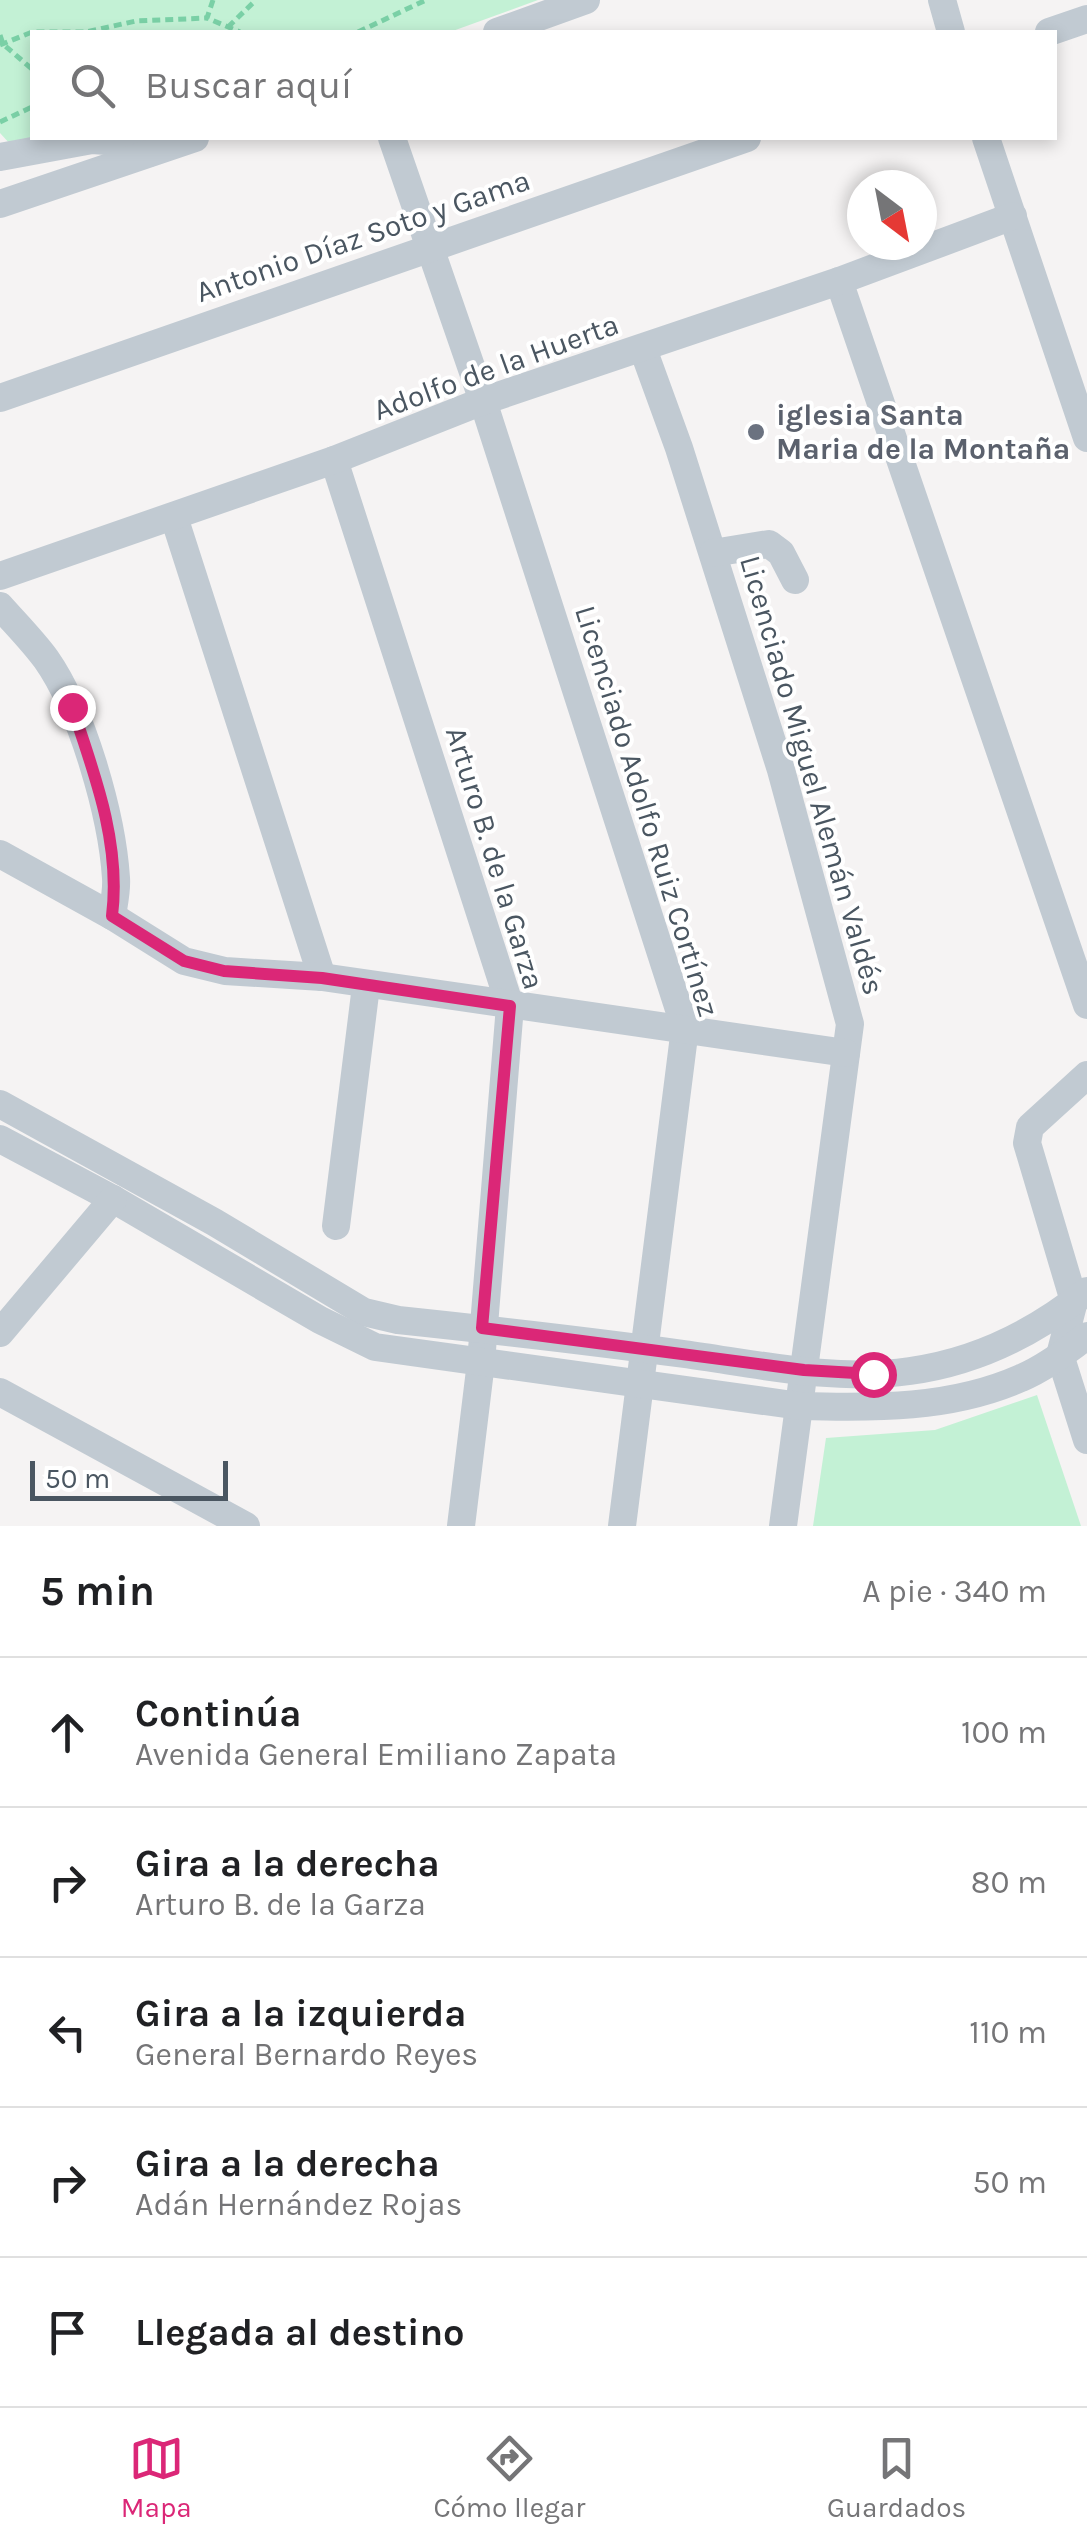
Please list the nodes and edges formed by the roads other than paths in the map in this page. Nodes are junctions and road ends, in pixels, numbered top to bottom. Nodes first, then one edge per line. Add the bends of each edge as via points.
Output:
1 (586, 0) edge
2 (942, 0) edge
3 (1087, 19) edge
4 (503, 30) edge
5 (951, 30) edge
6 (1055, 30) edge
7 (190, 140) edge
8 (393, 140) edge
9 (742, 140) edge
10 (987, 140) edge
11 (149, 153) junction
12 (0, 158) edge
13 (0, 204) edge
14 (1013, 216) junction
15 (430, 246) junction
16 (839, 281) junction
17 (643, 349) junction
18 (0, 398) edge
19 (484, 401) junction
20 (1087, 438) edge
21 (334, 460) junction
22 (174, 516) junction
23 (713, 553) junction
24 (0, 576) edge
25 (795, 580) dead end
26 (0, 606) edge
27 (0, 854) edge
28 (112, 916) junction
29 (322, 978) junction
30 (366, 986) junction
31 (1087, 1005) edge
32 (510, 1006) junction
33 (684, 1028) junction
34 (846, 1053) junction
35 (1087, 1075) edge
36 (0, 1104) edge
37 (0, 1139) edge
38 (113, 1199) junction
39 (336, 1226) dead end
40 (1081, 1296) edge
41 (482, 1328) junction
42 (0, 1334) edge
43 (1087, 1336) edge
44 (644, 1349) junction
45 (1060, 1355) junction
46 (481, 1362) junction
47 (804, 1370) junction
48 (640, 1384) junction
49 (0, 1392) edge
50 (800, 1406) junction
51 (1087, 1440) edge
52 (246, 1526) edge
53 (461, 1526) edge
54 (622, 1526) edge
55 (783, 1526) edge

1 - 4 street
2 - 5 street
3 - 6 street
7 - 11 street
8 - 15 street, Licenciado Adolfo Ruiz Cortínez
9 - 15 street, Antonio Díaz Soto y Gama
10 - 14 street
11 - 12 street via 92,140
11 - 13 street
14 - 16 street, Adolfo de la Huerta
14 - 20 street
15 - 18 street, Antonio Díaz Soto y Gama
15 - 19 street, Licenciado Adolfo Ruiz Cortínez
16 - 17 street, Adolfo de la Huerta
16 - 31 street
17 - 19 street, Adolfo de la Huerta
17 - 23 street, Licenciado Miguel Alemán Valdés
19 - 21 street, Adolfo de la Huerta
19 - 33 street, Licenciado Adolfo Ruiz Cortínez
21 - 22 street, Adolfo de la Huerta
21 - 32 street, Arturo B. de la Garza
22 - 24 street, Adolfo de la Huerta
22 - 29 street
23 - 25 street via 769,544
23 - 34 street, Licenciado Miguel Alemán Valdés via 847,1004
26 - 28 street via 46,660 72,707 112,845
27 - 28 street
28 - 29 street via 184,961 224,971
29 - 30 street
30 - 32 street
30 - 39 street
32 - 33 street
32 - 41 street, Arturo B. de la Garza
33 - 34 street
33 - 44 street, Licenciado Adolfo Ruiz Cortínez
34 - 47 street, Licenciado Miguel Alemán Valdés
35 - 40 street via 1030,1127 1027,1143
36 - 41 street via 364,1312
37 - 38 street
38 - 42 street
38 - 46 street via 364,1343
40 - 45 street
40 - 47 street via 1004,1344 955,1362 873,1374
41 - 44 street
41 - 46 street, Arturo B. de la Garza
43 - 45 street
44 - 47 street
44 - 48 street, Licenciado Adolfo Ruiz Cortínez
45 - 50 street via 983,1393 927,1404
45 - 51 street
46 - 48 street
46 - 53 street, Arturo B. de la Garza
47 - 50 street, Licenciado Miguel Alemán Valdés
48 - 50 street
48 - 54 street, Licenciado Adolfo Ruiz Cortínez
49 - 52 street
50 - 55 street, Licenciado Miguel Alemán Valdés

